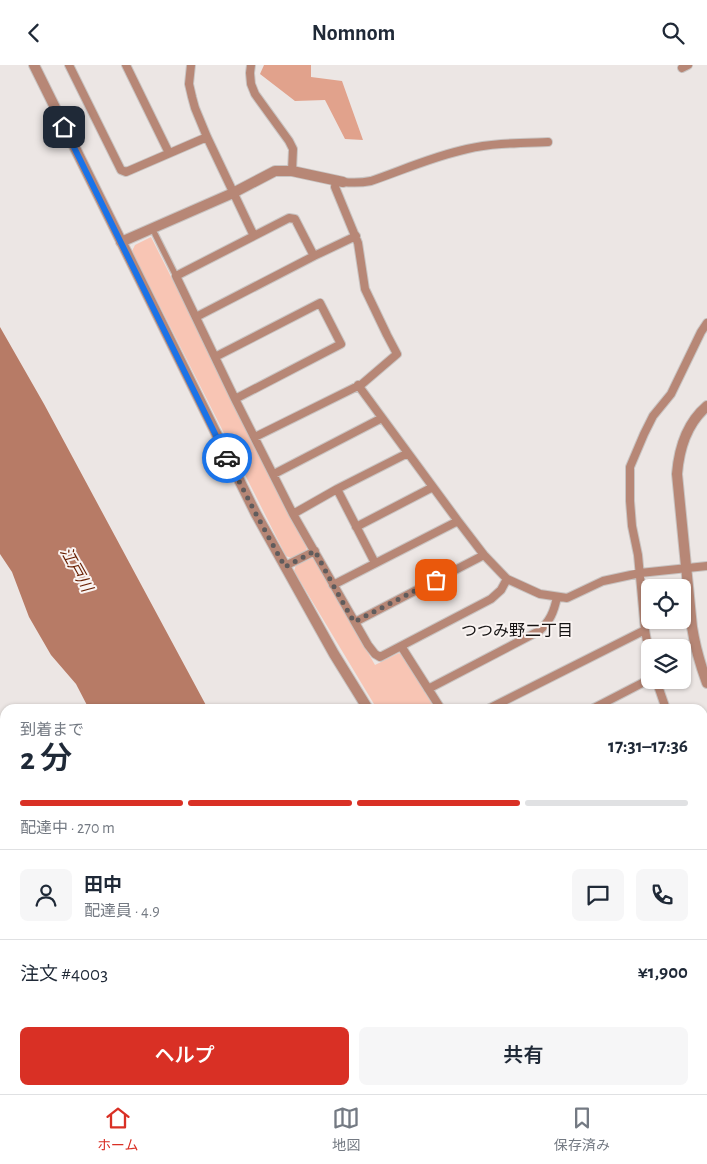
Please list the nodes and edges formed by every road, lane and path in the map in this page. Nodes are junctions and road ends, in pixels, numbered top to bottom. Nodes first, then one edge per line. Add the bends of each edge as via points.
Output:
1 (34, 65) edge
2 (69, 65) edge
3 (127, 65) edge
4 (191, 65) edge
5 (251, 65) edge
6 (207, 137) junction
7 (548, 142) dead end
8 (169, 153) junction
9 (292, 171) junction
10 (340, 181) junction
11 (233, 193) junction
12 (154, 234) dead end
13 (254, 236) junction
14 (356, 236) junction
15 (121, 242) junction
16 (314, 256) junction
17 (176, 276) junction
18 (196, 317) junction
19 (707, 323) edge
20 (215, 357) junction
21 (358, 385) junction
22 (235, 399) junction
23 (707, 406) edge
24 (382, 418) junction
25 (255, 437) junction
26 (408, 453) junction
27 (274, 474) junction
28 (433, 487) junction
29 (337, 489) junction
30 (293, 514) junction
31 (458, 521) junction
32 (356, 527) junction
33 (315, 551) junction
34 (484, 555) junction
35 (375, 563) junction
36 (707, 566) edge
37 (285, 567) junction
38 (686, 568) junction
39 (640, 573) junction
40 (507, 579) junction
41 (333, 585) junction
42 (557, 597) junction
43 (354, 622) junction
44 (645, 630) junction
45 (647, 639) edge
46 (401, 647) junction
47 (707, 683) edge
48 (641, 684) edge
49 (428, 689) junction
50 (659, 689) edge
51 (365, 704) edge
52 (438, 704) edge
53 (506, 704) edge
54 (602, 704) edge
55 (664, 704) edge

1 - 15 street
2 - 8 street via 121,171 126,172
3 - 8 street
4 - 6 street via 192,97
5 - 9 street via 251,84 255,94 290,141
6 - 8 street
6 - 11 street
7 - 10 street via 468,149 371,181
9 - 10 street
9 - 11 street via 275,171
10 - 14 street via 335,187
11 - 13 street
11 - 15 street
12 - 17 street
13 - 16 street via 290,218 295,219
13 - 17 street
14 - 16 street
14 - 21 street via 365,289 397,354
15 - 37 street via 251,506
16 - 18 street
17 - 18 street
18 - 20 street
19 - 39 street via 672,391 644,433 630,467 632,525
20 - 22 street
20 - 22 street via 320,303 341,344
21 - 24 street
21 - 25 street
22 - 25 street
23 - 38 street via 688,431 678,463
24 - 26 street
24 - 27 street
25 - 27 street
26 - 28 street
26 - 29 street
27 - 30 street
28 - 31 street
28 - 32 street
29 - 30 street
29 - 32 street
30 - 33 street
31 - 34 street
31 - 35 street
32 - 35 street
33 - 37 street
33 - 41 street
34 - 40 street
34 - 43 street
35 - 41 street
36 - 38 street
37 - 51 street
38 - 39 street
38 - 47 street via 694,641
39 - 42 street via 603,581 567,598
39 - 44 street
40 - 42 street via 540,594
40 - 46 street via 491,599
41 - 43 street
42 - 49 street via 548,623 539,631
43 - 46 street via 375,655 380,657
44 - 45 street
44 - 53 street
46 - 49 street
48 - 54 street
49 - 52 street
50 - 55 street

